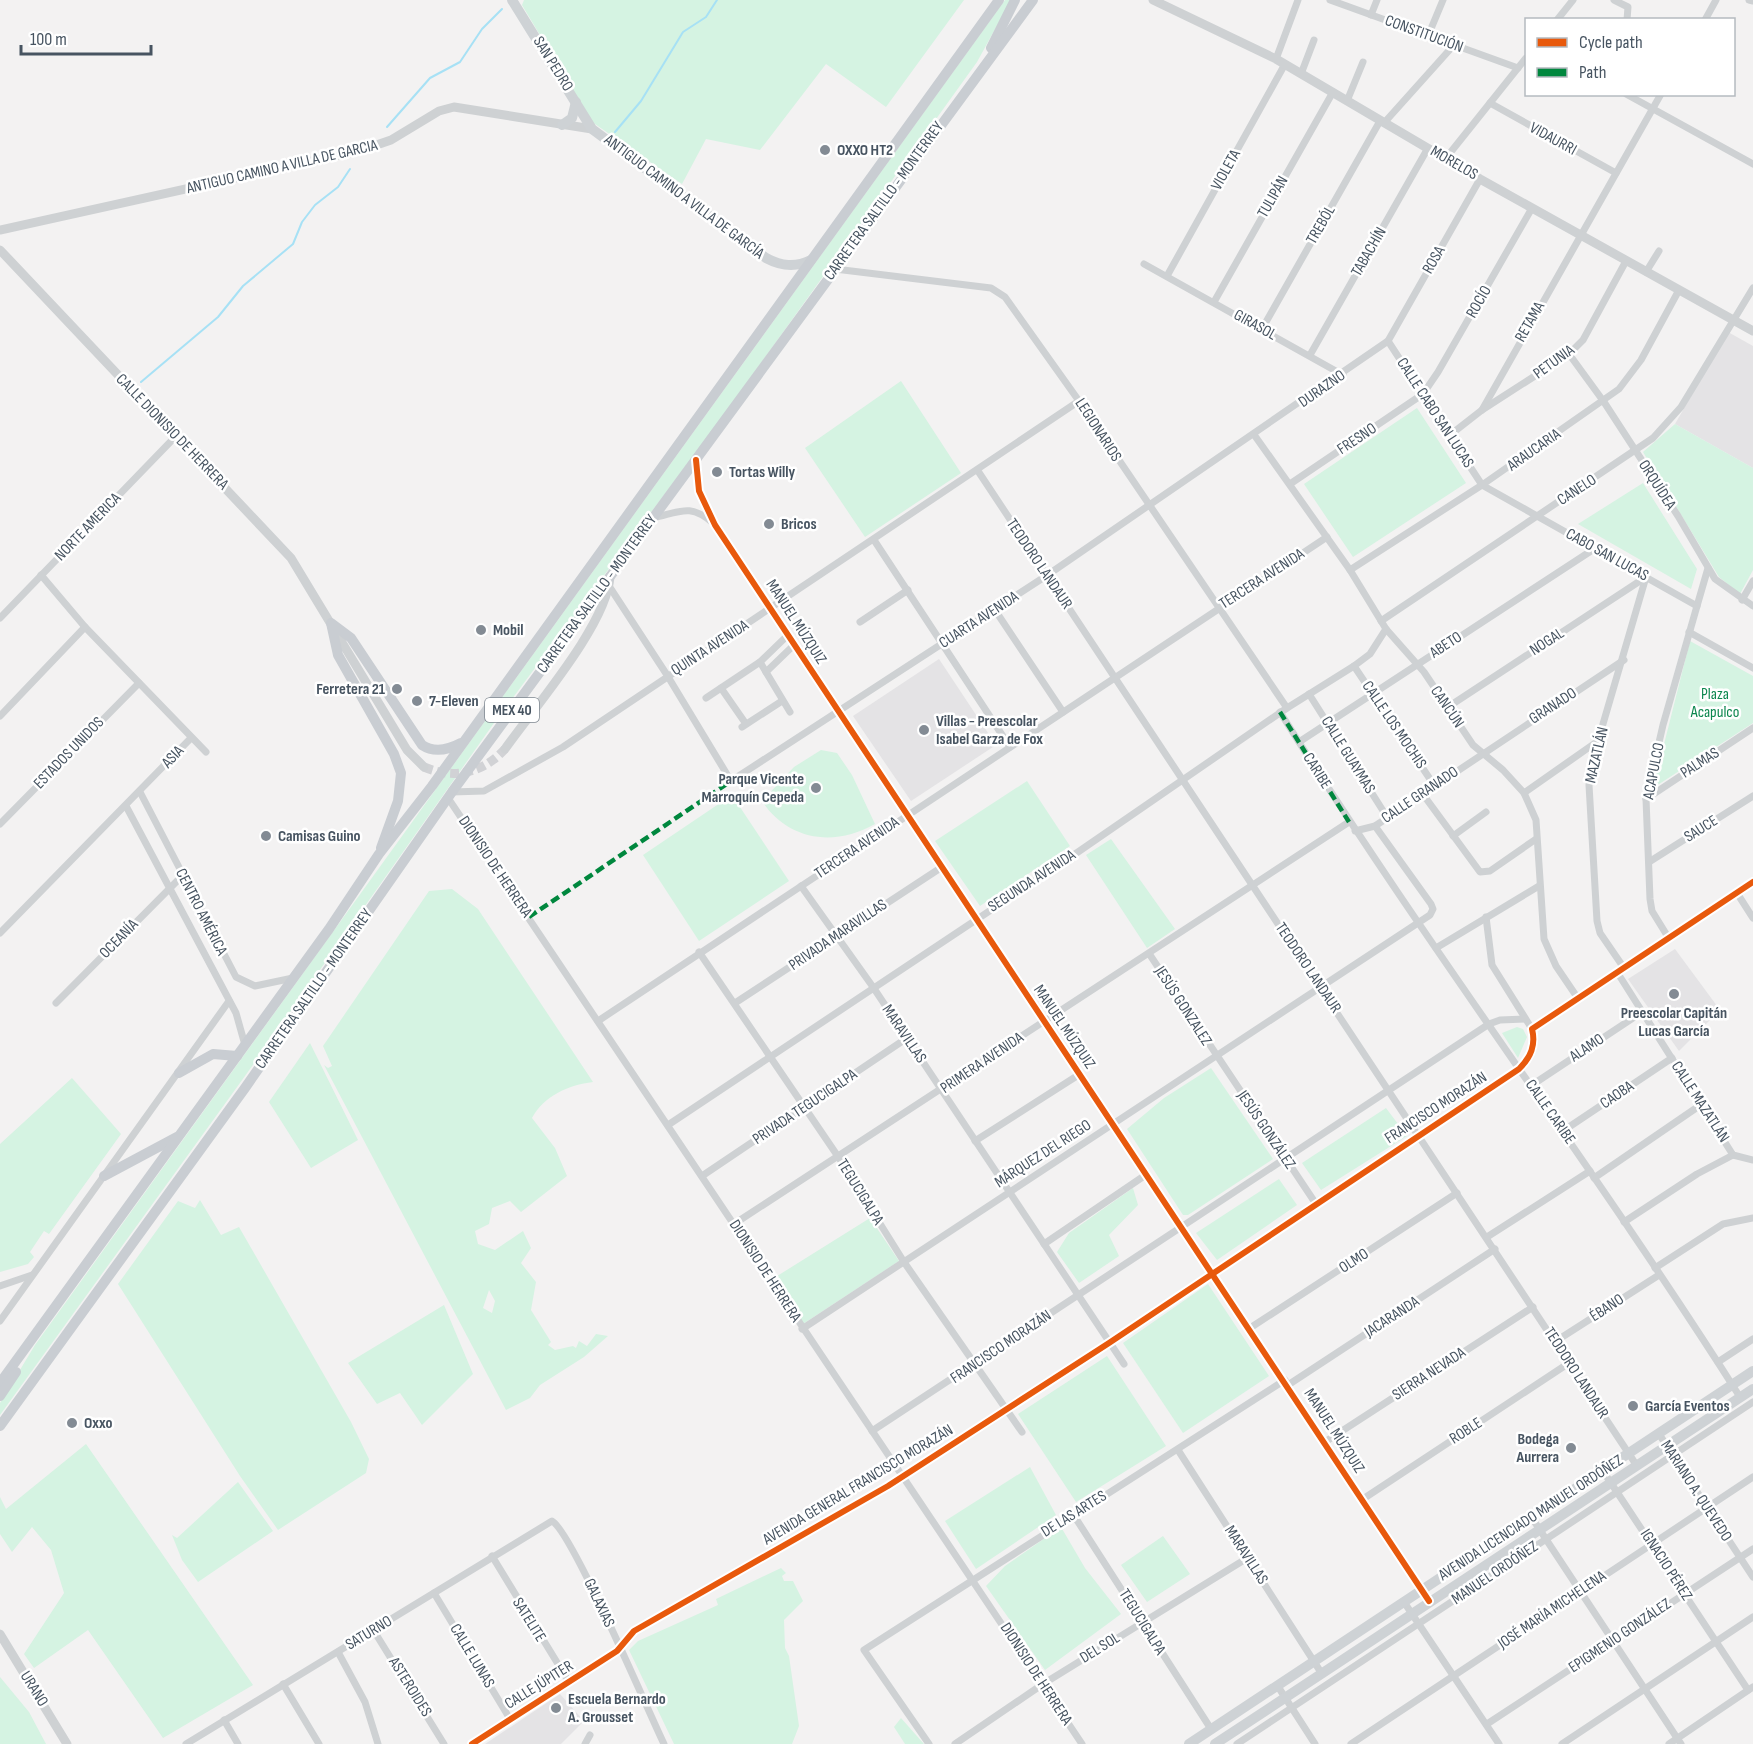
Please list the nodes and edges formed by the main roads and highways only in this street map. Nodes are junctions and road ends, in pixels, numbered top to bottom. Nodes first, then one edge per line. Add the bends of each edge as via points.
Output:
1 (999, 0) edge
2 (1015, 0) edge
3 (1033, 0) edge
4 (515, 1) edge
5 (987, 59) junction
6 (576, 102) junction
7 (562, 126) road end
8 (592, 129) joint
9 (811, 260) junction
10 (465, 739) junction
11 (379, 854) junction
12 (237, 1056) junction
13 (179, 1073) road end
14 (180, 1136) junction
15 (104, 1176) road end
16 (37, 1332) junction
17 (1753, 1371) edge
18 (0, 1383) edge
19 (1753, 1389) edge
20 (0, 1396) edge
21 (0, 1426) edge
22 (1189, 1744) edge
23 (1215, 1744) edge

1 - 9 main road, CARRETERA SALTILLO - MONTERREY / MEX 40
2 - 5 main road
3 - 5 main road, CARRETERA SALTILLO - MONTERREY / MEX 40
4 - 6 main road, SAN PEDRO
5 - 21 main road, CARRETERA SALTILLO - MONTERREY / MEX 40 via 610,581 450,795 245,1088
6 - 7 main road via 572,118
6 - 8 main road, SAN PEDRO
8 - 9 main road, ANTIGUO CAMINO A VILLA DE GARCÍA via 766,258 785,266
9 - 10 main road, CARRETERA SALTILLO - MONTERREY / MEX 40
10 - 11 main road, CARRETERA SALTILLO - MONTERREY / MEX 40
10 - 11 main road via 443,749 422,745 351,638 332,623 338,655 401,773 398,801
11 - 12 main road, CARRETERA SALTILLO - MONTERREY / MEX 40
12 - 13 main road via 213,1054
12 - 14 main road, CARRETERA SALTILLO - MONTERREY / MEX 40
14 - 15 main road
14 - 16 main road, CARRETERA SALTILLO - MONTERREY / MEX 40
16 - 18 main road, CARRETERA SALTILLO - MONTERREY / MEX 40
16 - 20 main road
17 - 22 main road, AVENIDA LICENCIADO MANUEL ORDÓÑEZ
19 - 23 main road, AVENIDA LICENCIADO MANUEL ORDÓÑEZ via 1670,1451 1637,1466 1543,1534 1429,1601

